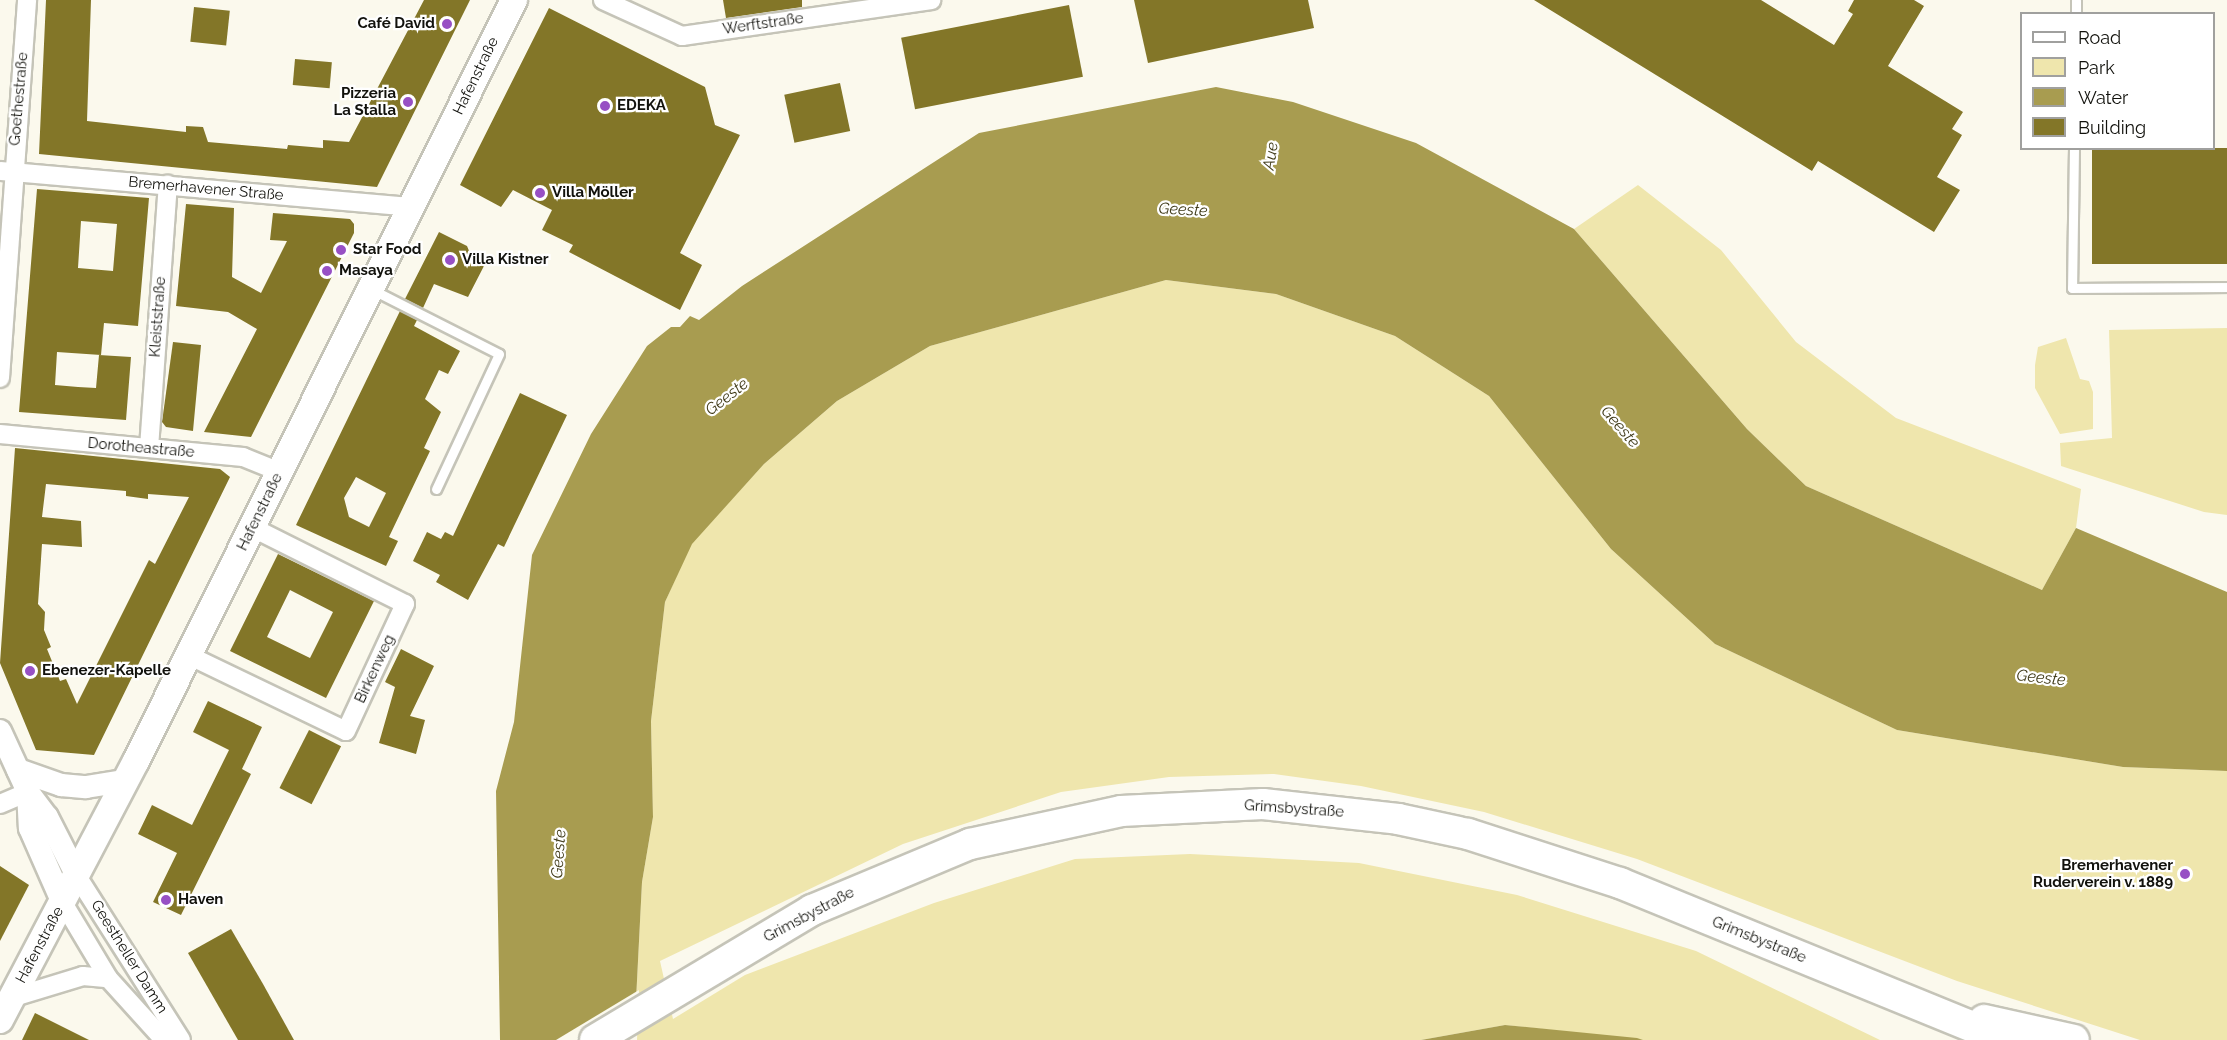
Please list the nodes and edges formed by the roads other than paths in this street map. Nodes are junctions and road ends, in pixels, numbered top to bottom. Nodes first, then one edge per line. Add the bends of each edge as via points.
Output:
1 (27, 0) edge
2 (514, 0) edge
3 (603, 0) edge
4 (931, 0) edge
5 (2074, 150) edge
6 (7, 171) edge
7 (168, 185) junction
8 (412, 207) junction
9 (2227, 287) edge
10 (371, 289) junction
11 (0, 378) edge
12 (0, 434) edge
13 (149, 448) junction
14 (280, 472) junction
15 (436, 489) dead end
16 (253, 528) junction
17 (188, 656) junction
18 (0, 732) edge
19 (18, 770) junction
20 (125, 781) junction
21 (28, 792) junction
22 (0, 804) edge
23 (77, 876) junction
24 (62, 901) junction
25 (108, 978) junction
26 (12, 998) junction
27 (1923, 1006) junction
28 (0, 1020) edge
29 (164, 1040) edge
30 (181, 1040) edge
31 (595, 1040) edge
32 (1978, 1040) edge
33 (2005, 1040) edge
34 (2074, 1040) edge

1 - 6 street, Goethestraße
2 - 8 main road, Hafenstraße
3 - 4 street, Werftstraße via 682,36
5 - 9 lane via 2072,288
6 - 7 street, Bremerhavener Straße
6 - 11 street, Goethestraße
7 - 8 street, Bremerhavener Straße
7 - 13 street, Kleiststraße
8 - 10 main road, Hafenstraße
10 - 14 main road, Hafenstraße
10 - 15 lane via 499,354
12 - 13 street, Dorotheastraße
13 - 14 street, Dorotheastraße via 243,457
14 - 16 main road, Hafenstraße
16 - 17 main road, Hafenstraße
16 - 17 street, Birkenweg via 405,604 346,730
17 - 20 main road, Hafenstraße
18 - 19 street
19 - 20 street via 61,785 86,787
19 - 21 street
20 - 23 main road, Hafenstraße
21 - 22 street
21 - 23 street via 47,817
21 - 24 street via 30,828
23 - 24 main road, Hafenstraße
23 - 30 street, Geestheller Damm
24 - 25 street, Geestheller Damm
24 - 26 main road, Hafenstraße
25 - 26 street, Geestheller Damm via 84,976
25 - 29 street, Geestheller Damm
26 - 28 main road, Hafenstraße
27 - 31 highway, Grimsbystraße via 1620,883 1468,834 1387,817 1263,804 1121,811 969,844 812,910
27 - 32 highway
27 - 33 highway, Grimsbystraße
27 - 34 highway

